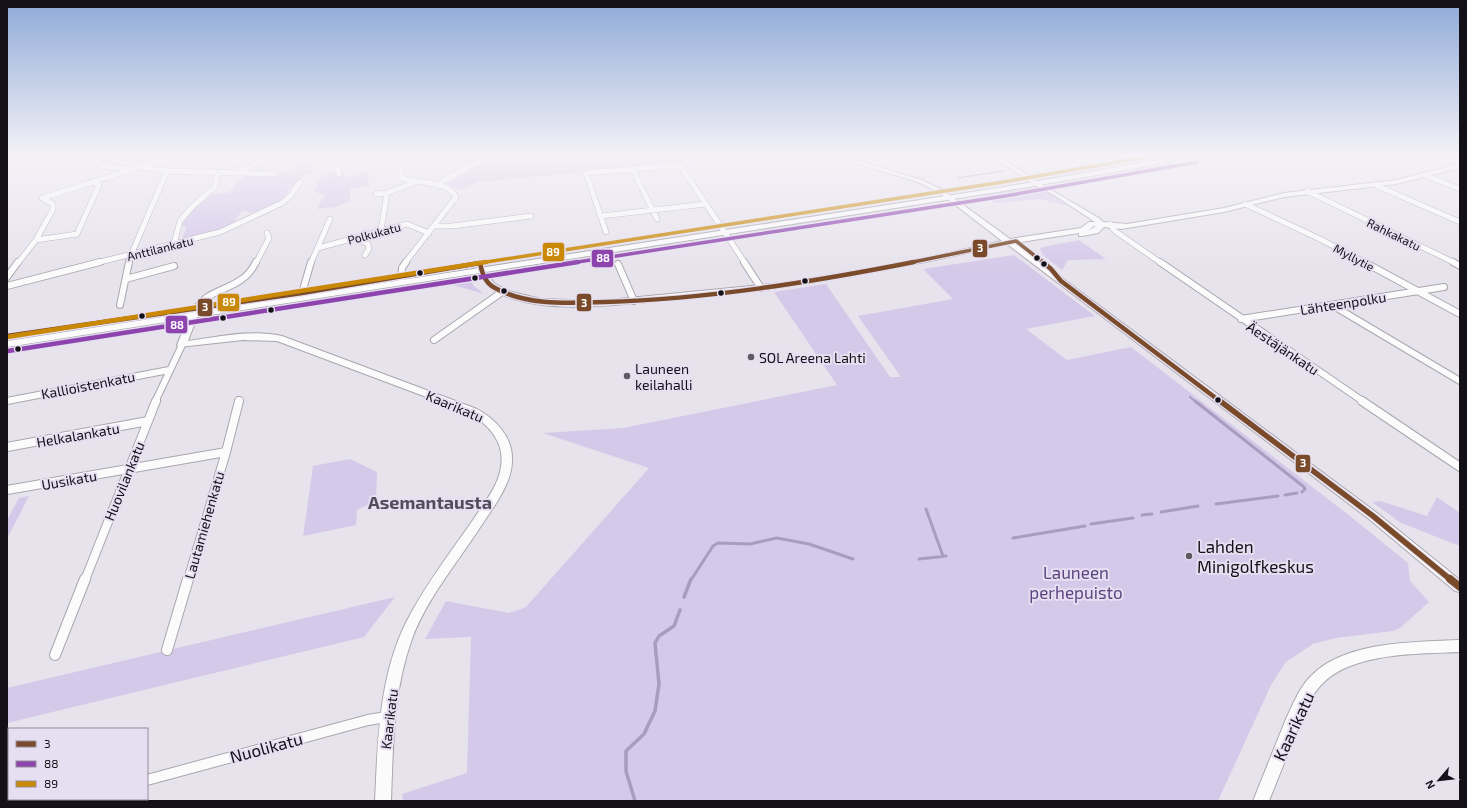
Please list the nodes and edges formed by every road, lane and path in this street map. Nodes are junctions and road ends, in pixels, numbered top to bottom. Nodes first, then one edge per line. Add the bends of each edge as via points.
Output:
1 (59, 193) edge
2 (96, 193) edge
3 (158, 193) edge
4 (209, 193) edge
5 (293, 193) edge
6 (386, 193) joint
7 (454, 193) edge
8 (593, 193) edge
9 (643, 193) edge
10 (698, 193) edge
11 (947, 193) edge
12 (959, 193) edge
13 (1055, 193) edge
14 (1302, 193) edge
15 (1308, 193) edge
16 (1393, 193) edge
17 (376, 194) dead end
18 (950, 194) junction
19 (706, 204) junction
20 (1245, 204) junction
21 (652, 210) junction
22 (531, 216) dead end
23 (601, 216) junction
24 (330, 219) dead end
25 (657, 219) dead end
26 (1460, 222) edge
27 (1097, 224) junction
28 (434, 226) junction
29 (1111, 226) junction
30 (723, 229) junction
31 (381, 230) junction
32 (606, 232) dead end
33 (267, 233) dead end
34 (429, 233) junction
35 (356, 238) junction
36 (36, 240) junction
37 (174, 244) junction
38 (1015, 244) junction
39 (318, 248) junction
40 (131, 255) junction
41 (365, 255) dead end
42 (618, 264) dead end
43 (174, 266) dead end
44 (481, 266) junction
45 (1460, 266) edge
46 (7, 277) edge
47 (126, 279) junction
48 (401, 280) junction
49 (7, 286) edge
50 (1444, 287) dead end
51 (761, 288) junction
52 (1418, 291) junction
53 (502, 292) junction
54 (302, 293) junction
55 (634, 301) junction
56 (120, 305) dead end
57 (1332, 305) junction
58 (195, 312) junction
59 (1460, 314) edge
60 (1241, 319) junction
61 (7, 336) edge
62 (434, 340) dead end
63 (7, 344) edge
64 (182, 345) junction
65 (169, 370) junction
66 (1460, 381) edge
67 (239, 400) dead end
68 (7, 401) edge
69 (148, 421) junction
70 (7, 447) edge
71 (226, 452) junction
72 (1460, 467) edge
73 (128, 469) junction
74 (7, 490) edge
75 (1460, 587) edge
76 (1460, 646) edge
77 (168, 650) dead end
78 (55, 655) dead end
79 (386, 717) junction
80 (148, 780) edge
81 (383, 801) edge
82 (1261, 801) edge

1 - 36 street via 42,198 53,204 53,209
2 - 36 street via 77,234
3 - 40 street
4 - 37 street via 180,221
5 - 37 street, Anttilankatu via 282,203 227,230
6 - 17 street
6 - 31 street
7 - 28 street via 456,197
8 - 23 street
9 - 21 street
10 - 19 street
11 - 18 street
12 - 18 main road
13 - 27 street
14 - 20 street
15 - 45 street, Rahkakatu
16 - 26 street
18 - 30 main road
18 - 38 street
19 - 21 street
19 - 30 street
20 - 29 street via 1186,217
20 - 52 street, Myllytie via 1320,239
21 - 23 street
21 - 25 street
22 - 28 street
23 - 32 street
24 - 39 street
27 - 29 street
27 - 38 street via 1083,230
28 - 34 street
29 - 60 street, Äestäjänkatu via 1117,233
30 - 44 main road
30 - 51 street
31 - 34 street, Polkukatu via 407,224
31 - 35 street, Polkukatu
33 - 58 street via 269,238 254,268 241,280 201,300
34 - 48 street via 402,268
35 - 39 street, Polkukatu
35 - 41 street via 368,244 369,249
36 - 46 street
37 - 40 street, Anttilankatu
38 - 51 street
38 - 75 street via 1373,516
39 - 54 street
40 - 47 street
40 - 49 street, Anttilankatu
42 - 55 street
43 - 47 street
44 - 48 main road
44 - 53 street via 486,280
47 - 56 street
48 - 54 main road
48 - 58 main road via 269,305
50 - 52 street, Lähteenpolku
51 - 55 street
52 - 57 street, Lähteenpolku
52 - 59 street, Myllytie
53 - 55 street via 532,300 573,304
53 - 62 street
54 - 58 main road
57 - 60 street, Lähteenpolku
57 - 66 street
58 - 61 main road
58 - 63 main road
58 - 64 street, Huovilankatu
60 - 72 street, Äestäjänkatu
64 - 65 street, Huovilankatu
64 - 79 street, Kaarikatu via 250,336 279,338 473,411 490,421 500,434 506,449 505,472 475,527 419,610 403,645
65 - 68 street, Kallioistenkatu
65 - 69 street, Huovilankatu
67 - 71 street, Lautamiehenkatu
69 - 70 street, Helkalankatu
69 - 73 street, Huovilankatu
71 - 73 street, Uusikatu
71 - 77 street, Lautamiehenkatu
73 - 74 street, Uusikatu
73 - 78 street, Huovilankatu
76 - 82 street, Kaarikatu via 1367,654 1334,667 1318,678 1306,694
79 - 80 street, Nuolikatu
79 - 81 street, Kaarikatu

